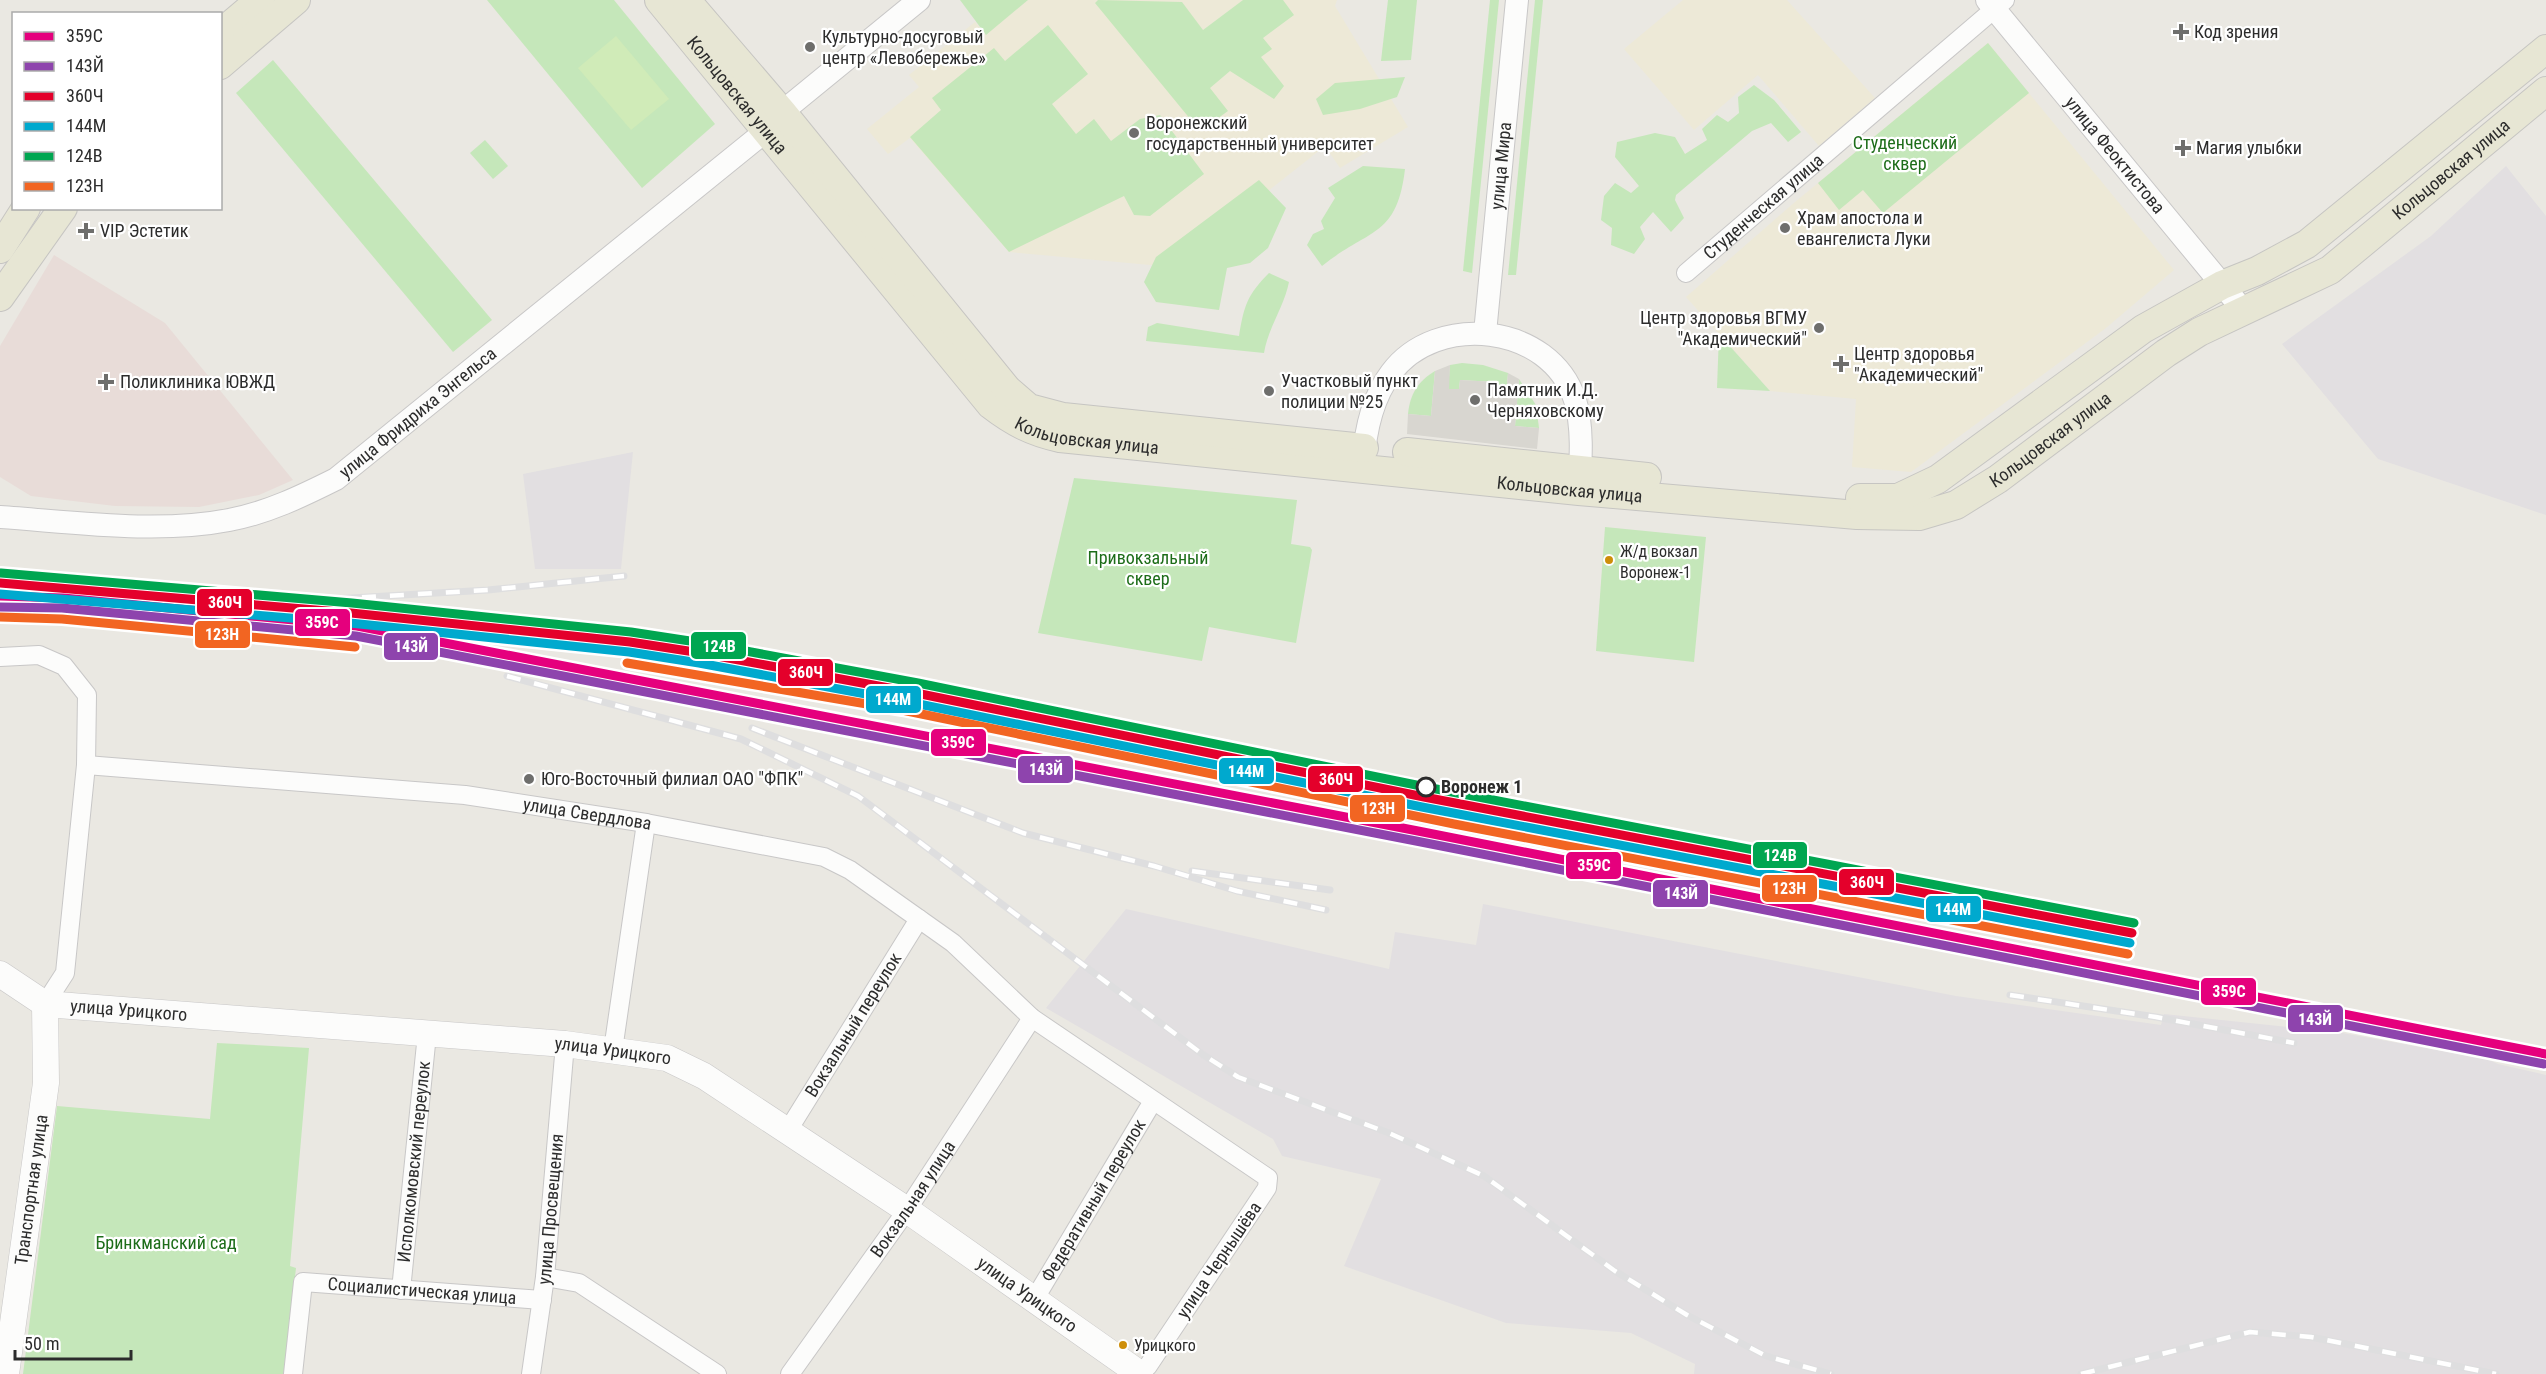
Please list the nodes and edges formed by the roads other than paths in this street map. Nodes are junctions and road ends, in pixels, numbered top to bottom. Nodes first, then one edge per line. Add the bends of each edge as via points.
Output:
1 (260, 0) edge
2 (296, 0) edge
3 (659, 0) edge
4 (686, 0) edge
5 (920, 0) edge
6 (1517, 0) edge
7 (1996, 3) edge
8 (222, 32) edge
9 (2546, 49) edge
10 (222, 63) edge
11 (2546, 91) edge
12 (775, 121) junction
13 (25, 210) edge
14 (62, 210) edge
15 (0, 249) edge
16 (1686, 273) dead end
17 (2222, 285) junction
18 (0, 297) edge
19 (2243, 310) junction
20 (1485, 333) junction
21 (1364, 458) junction
22 (1580, 480) junction
23 (0, 517) edge
24 (0, 657) edge
25 (86, 765) junction
26 (646, 823) junction
27 (920, 919) junction
28 (0, 974) edge
29 (45, 1005) junction
30 (1032, 1018) junction
31 (427, 1034) junction
32 (565, 1044) junction
33 (613, 1050) junction
34 (1153, 1101) junction
35 (787, 1132) junction
36 (1263, 1173) joint
37 (907, 1210) junction
38 (545, 1277) junction
39 (401, 1290) junction
40 (542, 1300) junction
41 (1034, 1300) junction
42 (6, 1374) edge
43 (293, 1374) edge
44 (531, 1374) edge
45 (717, 1374) edge
46 (790, 1374) edge
47 (1139, 1374) edge

1 - 8 main road
2 - 10 main road
3 - 12 main road, Кольцовская улица
4 - 12 main road, Кольцовская улица
5 - 12 street, улица Фридриха Энгельса
6 - 20 street, улица Мира
7 - 16 street, Студенческая улица
7 - 17 street, улица Феоктистова
9 - 17 main road, Кольцовская улица via 2307,244 2258,271
11 - 19 main road, Кольцовская улица via 2330,270
12 - 21 main road, Кольцовская улица via 991,405 1015,424 1060,438
12 - 23 street, улица Фридриха Энгельса via 336,479 288,503 229,520 134,524
13 - 15 main road
14 - 18 main road
17 - 19 street, улица Феоктистова
17 - 22 main road, Кольцовская улица via 2143,329 1938,479 1898,498
19 - 22 main road, Кольцовская улица via 2166,353 1956,505 1919,516 1857,515
20 - 21 street via 1435,338 1410,353 1391,372 1379,392
20 - 22 street via 1530,347 1562,377 1575,399
21 - 22 main road, Кольцовская улица
24 - 25 street via 39,655 64,666 87,695
25 - 26 street, улица Свердлова via 465,795
25 - 29 street via 65,972
26 - 27 street, улица Свердлова via 824,857 850,870
26 - 33 street
27 - 30 street, улица Свердлова via 953,943
27 - 35 street, Вокзальный переулок
28 - 29 main road, улица Урицкого
29 - 31 main road, улица Урицкого
29 - 42 main road, Транспортная улица via 46,1083
30 - 34 street, улица Свердлова
30 - 37 street, Вокзальная улица
31 - 32 main road, улица Урицкого
31 - 39 street, Исполкомовский переулок
32 - 33 main road, улица Урицкого
32 - 38 street, улица Просвещения
33 - 35 main road, улица Урицкого via 667,1059 705,1076
34 - 36 street, улица Свердлова
34 - 41 street, Федеративный переулок
35 - 37 main road, улица Урицкого
36 - 47 street, улица Чернышёва via 1268,1178 1267,1188
37 - 41 main road, улица Урицкого
37 - 46 street, Вокзальная улица
38 - 40 street, улица Просвещения
38 - 45 street via 579,1283
39 - 40 street, Социалистическая улица
39 - 43 street, Социалистическая улица via 303,1282
40 - 44 street, улица Просвещения
41 - 47 main road, улица Урицкого

